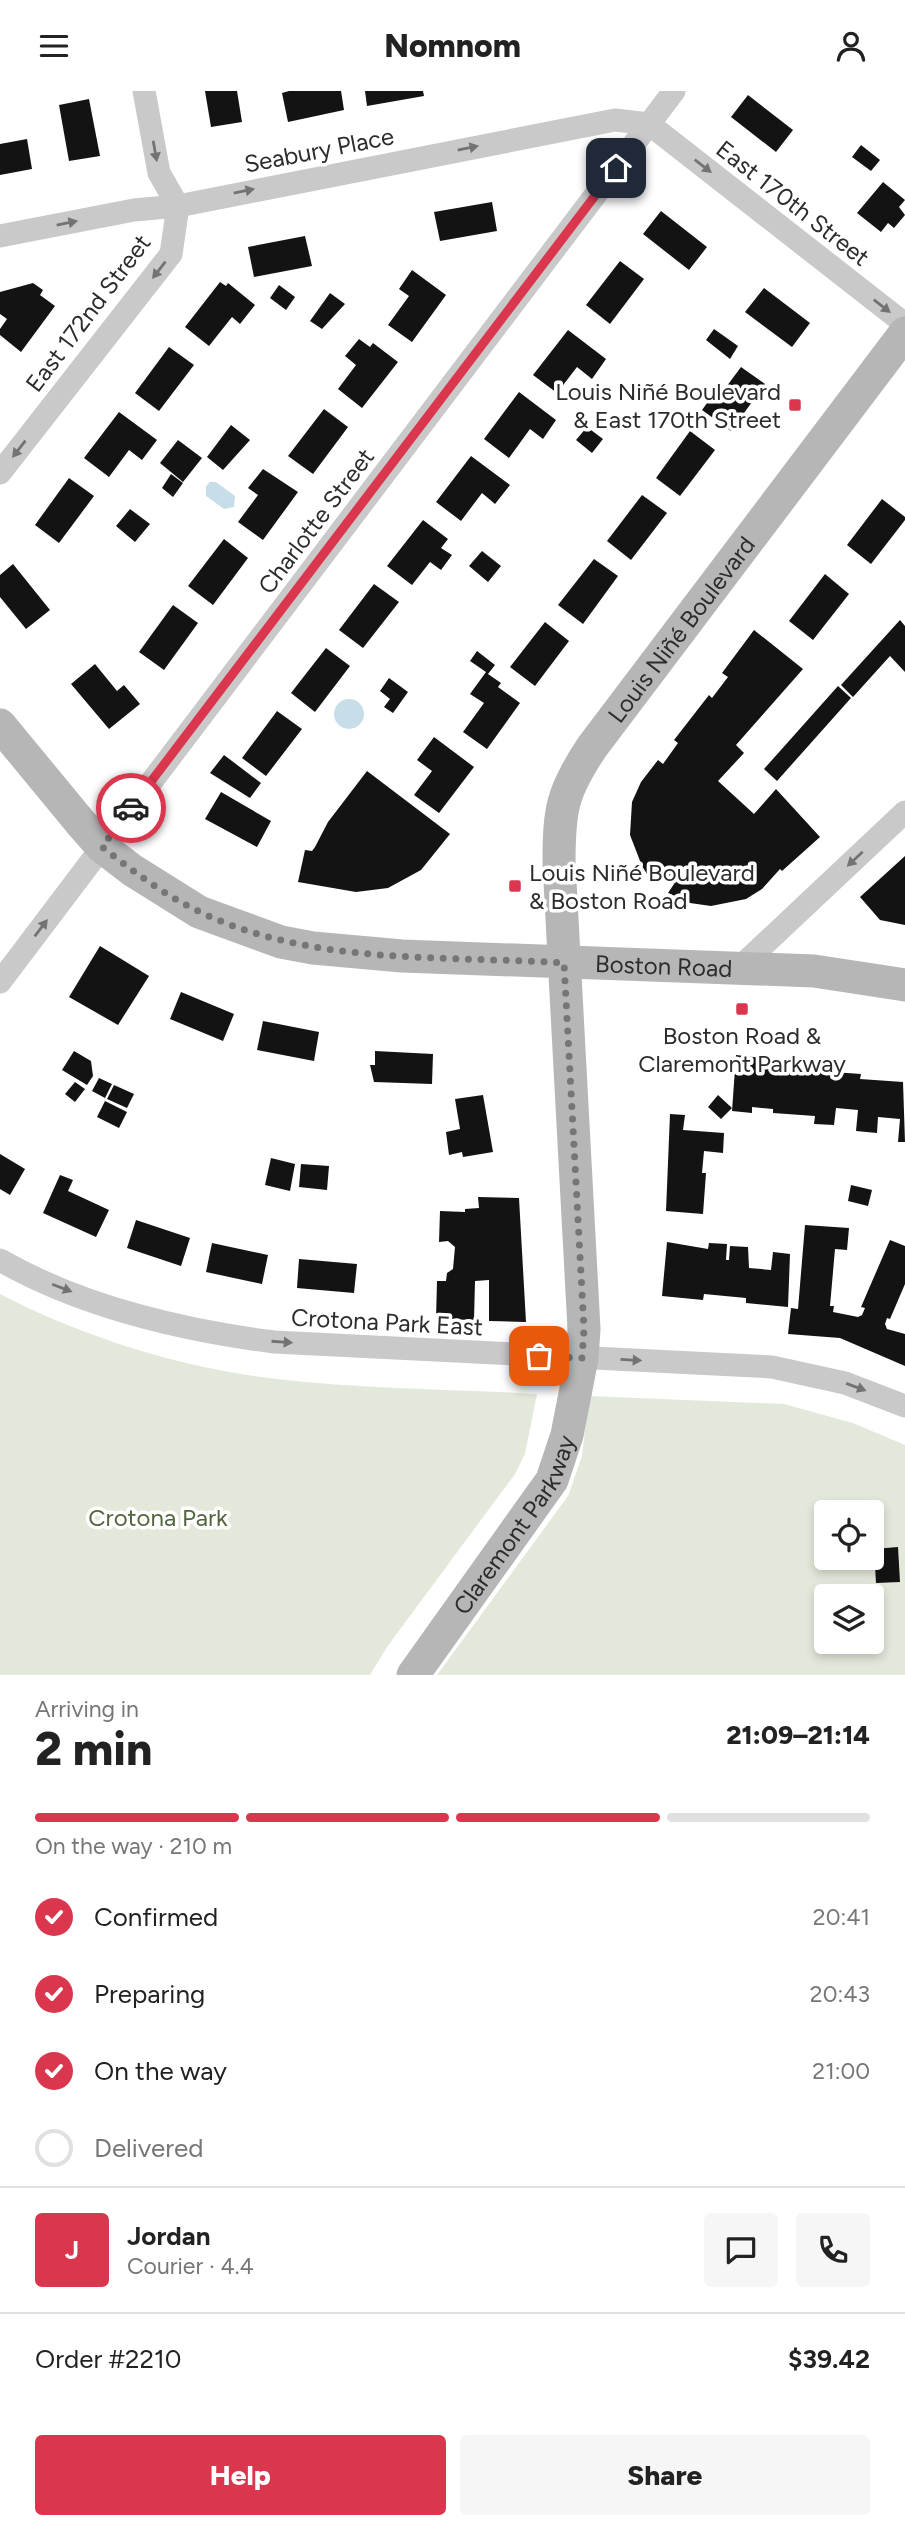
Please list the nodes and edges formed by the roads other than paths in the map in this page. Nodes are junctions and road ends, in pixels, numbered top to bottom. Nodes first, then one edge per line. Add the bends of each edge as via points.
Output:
1 (144, 91) edge
2 (674, 91) edge
3 (649, 124) junction
4 (178, 206) junction
5 (0, 236) edge
6 (905, 324) edge
7 (905, 333) edge
8 (0, 473) edge
9 (0, 725) edge
10 (905, 812) edge
11 (102, 847) junction
12 (564, 963) junction
13 (737, 970) junction
14 (0, 982) edge
15 (905, 985) edge
16 (0, 1260) edge
17 (582, 1358) junction
18 (905, 1406) edge
19 (413, 1675) edge

1 -> 4 street via 159,173
2 - 3 street, Charlotte Street
4 -> 3 street, Seabury Place via 615,120
3 -> 6 street, East 170th Street
3 - 11 street, Charlotte Street
5 -> 4 street, Seabury Place
4 -> 8 street, East 172nd Street via 171,254
7 - 12 street, Louis Niñé Boulevard via 578,769 562,802 559,822
9 - 11 street, Boston Road
10 -> 13 street
11 - 12 street, Boston Road via 199,912 281,942 393,955
14 -> 11 street, Charlotte Street
12 - 13 street, Boston Road
12 - 17 street, Louis Niñé Boulevard
13 - 15 street, Boston Road via 814,971
16 -> 17 street, Crotona Park East via 92,1300 224,1336
17 -> 18 street, Crotona Park East via 772,1367 845,1383
17 - 19 street, Claremont Parkway via 567,1435 552,1480

